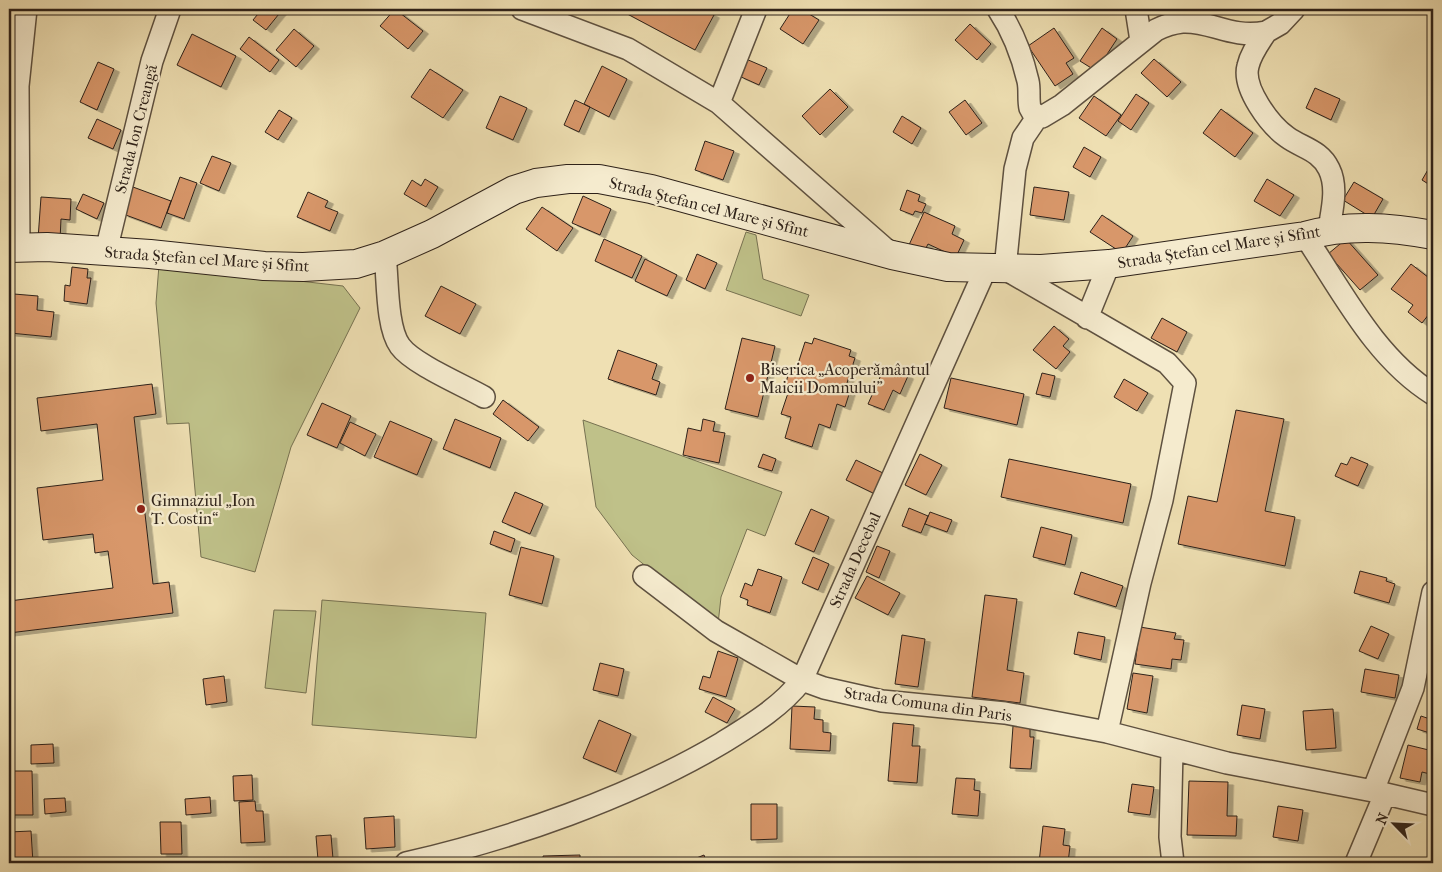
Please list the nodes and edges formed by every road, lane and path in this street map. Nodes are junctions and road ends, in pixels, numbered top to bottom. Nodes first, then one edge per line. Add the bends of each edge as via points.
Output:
1 (26, 9) edge
2 (170, 9) edge
3 (522, 9) edge
4 (756, 9) edge
5 (998, 9) edge
6 (1136, 9) edge
7 (1294, 9) edge
8 (1266, 32) junction
9 (1141, 41) junction
10 (719, 103) junction
11 (1038, 116) junction
12 (1317, 233) junction
13 (1433, 235) edge
14 (14, 247) edge
15 (106, 251) junction
16 (385, 255) junction
17 (892, 255) junction
18 (1109, 264) junction
19 (995, 269) junction
20 (1087, 318) junction
21 (1433, 394) edge
22 (484, 397) dead end
23 (644, 576) dead end
24 (1433, 592) edge
25 (802, 680) junction
26 (1107, 732) junction
27 (1172, 750) junction
28 (1379, 792) junction
29 (1433, 805) edge
30 (406, 863) edge
31 (1173, 863) edge
32 (1356, 863) edge

1 - 14 street via 18,86
2 - 15 street, Strada Ion Creangă via 152,61
3 - 10 street via 628,49
4 - 10 street
5 - 11 street via 1020,52 1028,79 1030,108
6 - 9 street
7 - 8 street via 1280,24
8 - 9 street via 1238,34 1183,22 1156,30
8 - 12 street via 1247,67 1248,82 1277,129 1314,150 1329,168 1333,198
9 - 11 street via 1062,105 1048,115
10 - 17 street
11 - 19 street via 1023,138
12 - 13 street, Strada Ștefan cel Mare și Sfînt via 1383,228
12 - 18 street, Strada Ștefan cel Mare și Sfînt
12 - 21 street via 1364,325 1407,376
14 - 15 street, Strada Ștefan cel Mare și Sfînt
15 - 16 street, Strada Ștefan cel Mare și Sfînt via 303,267 356,264
16 - 17 street, Strada Ștefan cel Mare și Sfînt via 514,190 536,183 599,179 651,189
16 - 22 street via 392,328 399,345 413,358
17 - 19 street, Strada Ștefan cel Mare și Sfînt via 948,267
18 - 19 street, Strada Ștefan cel Mare și Sfînt
18 - 20 street
19 - 20 street, Strada Ștefan cel Mare și Sfînt
19 - 25 street, Strada Decebal
20 - 26 street, Strada Ștefan cel Mare și Sfînt via 1167,363 1185,383 1162,500
23 - 25 street via 716,631
24 - 28 street via 1413,688
25 - 26 street, Strada Comuna din Paris via 882,701 1005,713
25 - 30 street via 790,695 744,730 658,777 576,811 462,849
26 - 27 street, Strada Comuna din Paris
27 - 28 street, Strada Comuna din Paris
27 - 31 street via 1170,838
28 - 29 street, Strada Comuna din Paris
28 - 32 street

